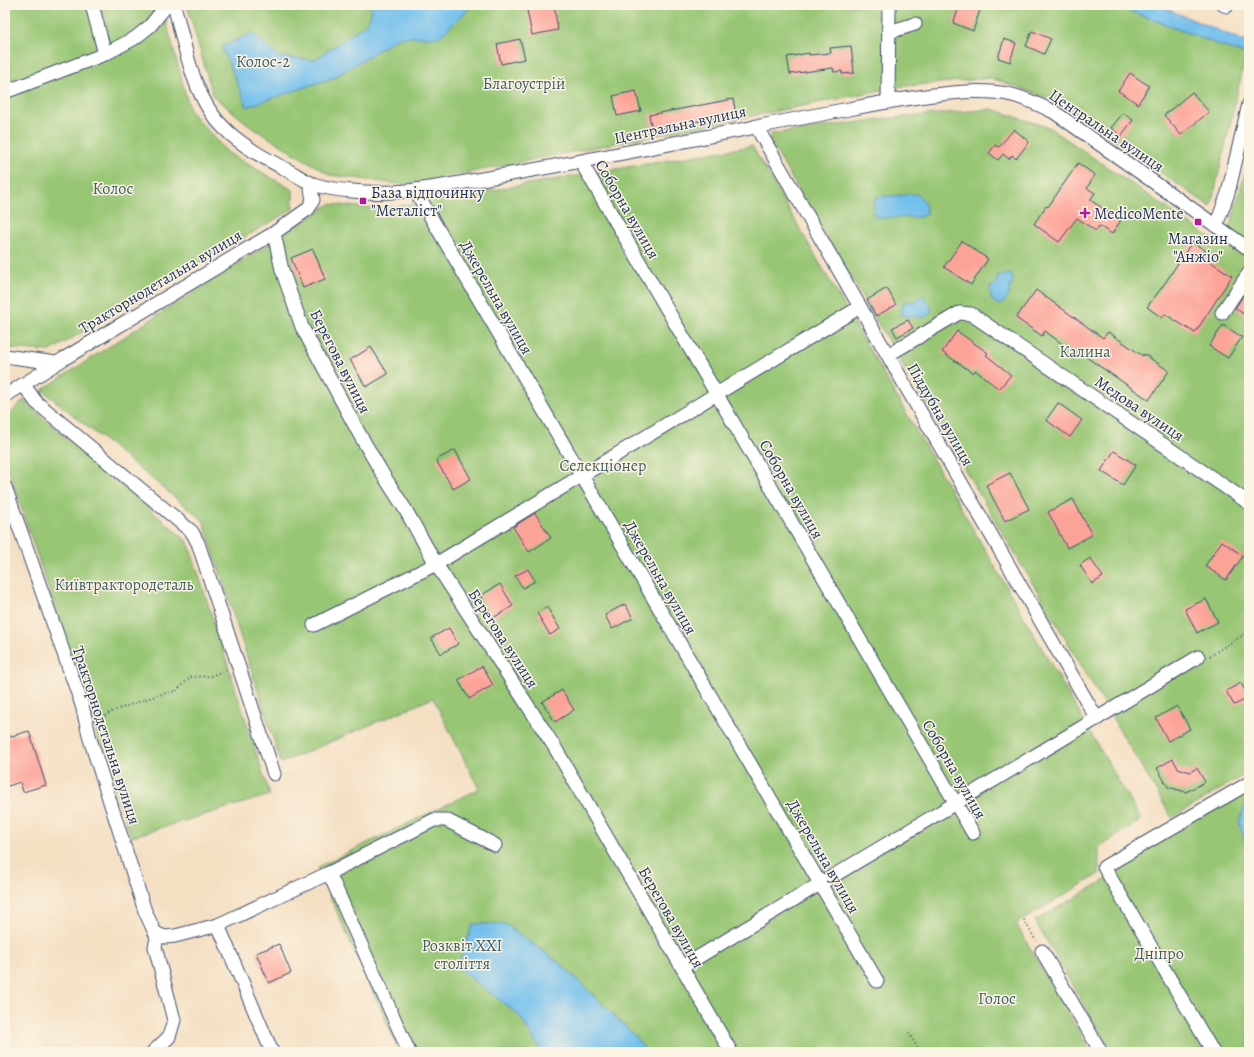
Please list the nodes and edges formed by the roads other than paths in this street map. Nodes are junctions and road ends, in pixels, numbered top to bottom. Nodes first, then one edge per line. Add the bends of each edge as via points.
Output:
1 (92, 5) edge
2 (167, 5) edge
3 (174, 5) edge
4 (889, 5) edge
5 (915, 24) dead end
6 (889, 32) junction
7 (106, 54) junction
8 (5, 92) edge
9 (888, 102) junction
10 (1249, 104) edge
11 (756, 126) junction
12 (581, 162) junction
13 (310, 183) junction
14 (415, 190) junction
15 (1216, 226) junction
16 (274, 233) junction
17 (1249, 249) edge
18 (1249, 273) edge
19 (860, 306) junction
20 (1222, 313) dead end
21 (888, 355) junction
22 (5, 356) edge
23 (56, 363) junction
24 (23, 384) junction
25 (716, 394) junction
26 (5, 396) edge
27 (582, 475) junction
28 (5, 489) edge
29 (1249, 503) edge
30 (436, 564) junction
31 (314, 625) dead end
32 (1202, 658) road end
33 (1097, 719) junction
34 (274, 774) dead end
35 (1249, 783) edge
36 (955, 802) junction
37 (973, 833) dead end
38 (495, 845) dead end
39 (329, 873) junction
40 (820, 883) junction
41 (218, 925) junction
42 (158, 934) junction
43 (1042, 951) road end
44 (682, 967) junction
45 (877, 981) dead end
46 (153, 1052) edge
47 (272, 1052) edge
48 (409, 1052) edge
49 (730, 1052) edge
50 (1101, 1052) edge
51 (1213, 1052) edge

1 - 7 street
2 - 7 street via 150,26 135,38
3 - 13 street, Центральна вулиця via 195,80 206,105 224,128 247,147
4 - 6 street
5 - 6 street
6 - 9 street
7 - 8 street
9 - 11 street, Центральна вулиця
9 - 15 street, Центральна вулиця via 986,91 1030,101 1054,112
10 - 15 street via 1228,193
11 - 12 street, Центральна вулиця
11 - 19 street, Піддубна вулиця
12 - 14 street, Центральна вулиця
12 - 25 street, Соборна вулиця
13 - 14 street, Центральна вулиця via 352,192
13 - 16 street, Тракторнодетальна вулиця via 313,200 308,209
14 - 27 street, Джерельна вулиця
15 - 17 street, Центральна вулиця
16 - 23 street, Тракторнодетальна вулиця
16 - 30 street, Берегова вулиця via 282,270 302,327 382,473
18 - 20 street
19 - 21 street, Піддубна вулиця
19 - 25 street
21 - 29 street, Медова вулиця via 959,313 971,314
21 - 33 street, Піддубна вулиця
22 - 23 street
23 - 24 street, Тракторнодетальна вулиця
24 - 26 street, Тракторнодетальна вулиця
24 - 34 street via 36,402 192,532 198,543
25 - 27 street
25 - 36 street, Соборна вулиця
27 - 30 street
27 - 40 street, Джерельна вулиця
28 - 42 street, Тракторнодетальна вулиця via 82,705 145,911 155,933
30 - 31 street
30 - 44 street, Берегова вулиця via 554,746
32 - 33 street
33 - 36 street
35 - 51 street via 1104,867
36 - 37 street, Соборна вулиця
36 - 40 street
38 - 39 street via 446,820 434,820
39 - 41 street
39 - 48 street
40 - 44 street
40 - 45 street, Джерельна вулиця
41 - 42 street via 175,936 165,937
41 - 47 street
42 - 46 street via 155,947 174,1020 169,1037
43 - 50 street
44 - 49 street, Берегова вулиця

